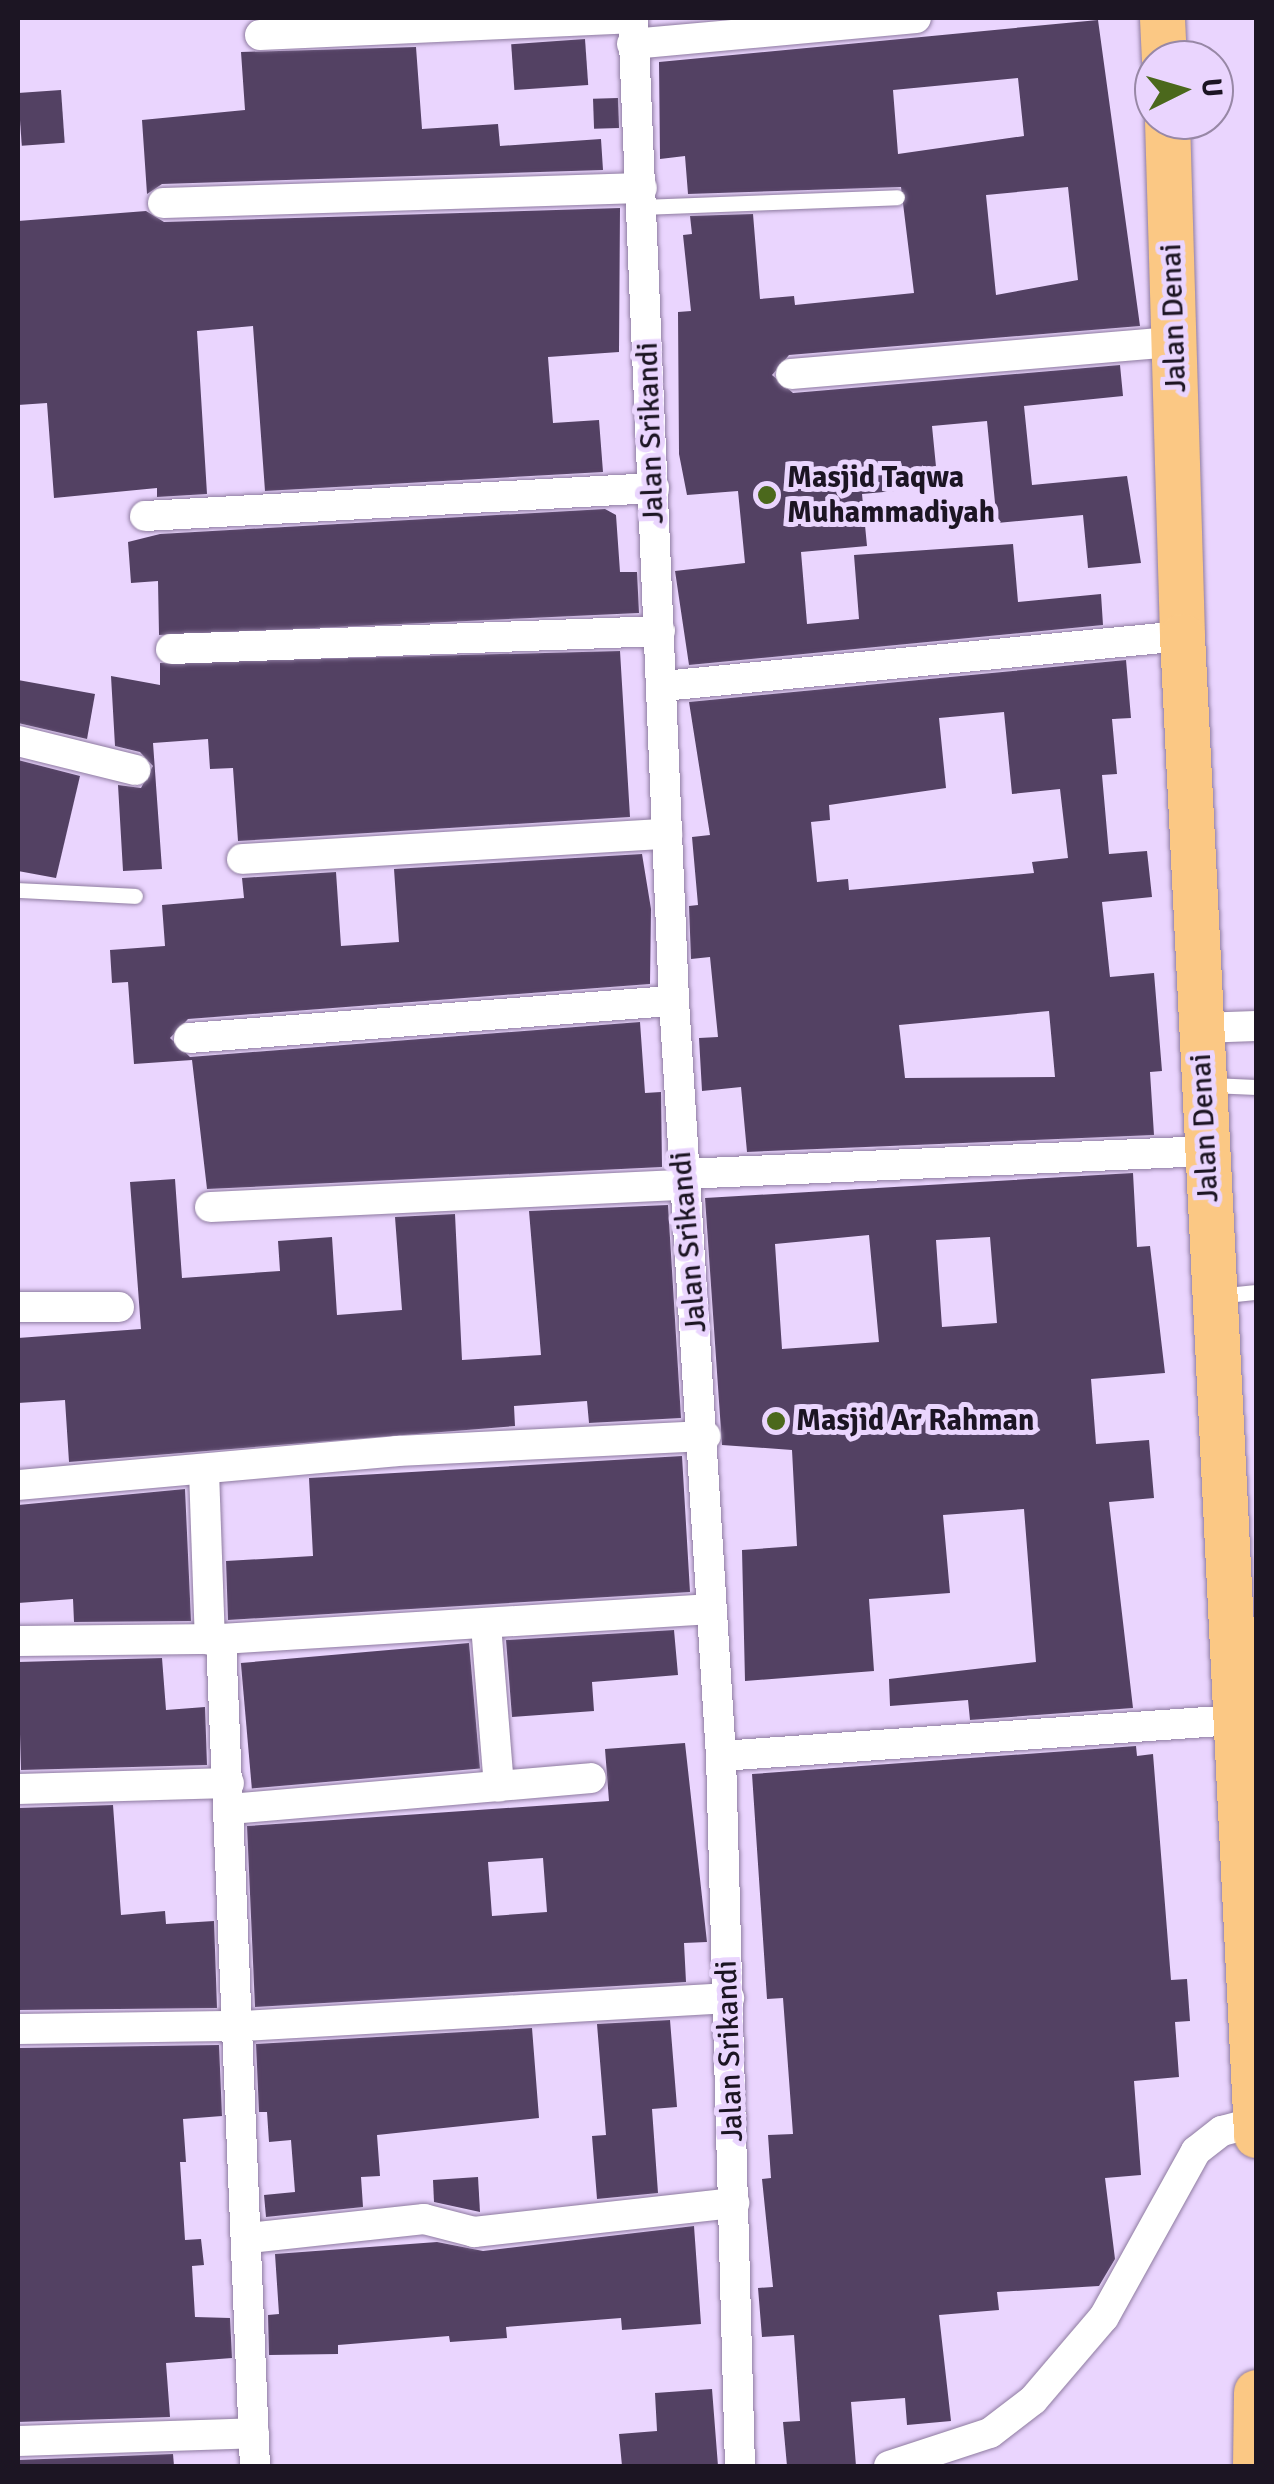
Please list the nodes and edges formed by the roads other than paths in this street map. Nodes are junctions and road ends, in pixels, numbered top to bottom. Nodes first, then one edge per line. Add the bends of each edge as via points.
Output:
1 (916, 18) edge
2 (631, 26) edge
3 (260, 34) dead end
4 (1167, 140) edge
5 (898, 197) dead end
6 (642, 198) junction
7 (163, 203) dead end
8 (1176, 342) junction
9 (791, 374) dead end
10 (654, 488) junction
11 (145, 516) dead end
12 (660, 630) junction
13 (1182, 636) junction
14 (170, 649) dead end
15 (663, 686) junction
16 (18, 742) edge
17 (135, 770) dead end
18 (667, 834) junction
19 (242, 859) dead end
20 (18, 890) edge
21 (135, 896) dead end
22 (674, 1001) junction
23 (1256, 1026) edge
24 (1200, 1028) junction
25 (189, 1038) dead end
26 (1204, 1085) junction
27 (1256, 1087) edge
28 (1208, 1151) junction
29 (683, 1179) junction
30 (210, 1207) dead end
31 (1235, 1294) edge
32 (18, 1307) edge
33 (119, 1307) dead end
34 (706, 1436) junction
35 (204, 1471) junction
36 (18, 1485) edge
37 (712, 1610) junction
38 (486, 1625) junction
39 (215, 1640) junction
40 (18, 1641) edge
41 (1242, 1713) edge
42 (721, 1756) junction
43 (591, 1778) dead end
44 (500, 1786) junction
45 (18, 1789) edge
46 (230, 1796) junction
47 (1252, 1971) edge
48 (729, 1998) junction
49 (242, 2026) junction
50 (18, 2028) edge
51 (1256, 2128) edge
52 (734, 2203) junction
53 (248, 2238) junction
54 (1256, 2392) edge
55 (254, 2433) junction
56 (18, 2441) edge
57 (255, 2466) edge
58 (740, 2466) edge
59 (889, 2466) edge
60 (1255, 2466) edge

1 - 2 street
2 - 3 street
2 - 6 street, Jalan Srikandi
4 - 8 main road, Jalan Denai
5 - 6 lane
6 - 7 street
6 - 10 street, Jalan Srikandi
8 - 9 street
8 - 13 main road, Jalan Denai
10 - 11 street
10 - 12 street, Jalan Srikandi
12 - 14 street
12 - 15 street, Jalan Srikandi
13 - 15 street
13 - 24 main road, Jalan Denai
15 - 18 street, Jalan Srikandi
16 - 17 street
18 - 19 street
18 - 22 street, Jalan Srikandi
20 - 21 lane
22 - 25 street
22 - 29 street, Jalan Srikandi
23 - 24 street
24 - 26 main road, Jalan Denai
26 - 27 lane
26 - 28 main road, Jalan Denai
28 - 29 street
28 - 31 main road, Jalan Denai
29 - 30 street
29 - 34 street, Jalan Srikandi
31 - 41 main road, Jalan Denai
32 - 33 street
34 - 35 street via 397,1450
34 - 37 street, Jalan Srikandi
35 - 36 street
35 - 39 street
37 - 38 street
37 - 42 street, Jalan Srikandi
38 - 39 street
38 - 44 street
39 - 40 street
39 - 46 street
41 - 42 street
41 - 47 main road, Jalan Denai
42 - 48 street, Jalan Srikandi
43 - 44 street
44 - 46 street
45 - 46 street
46 - 49 street
47 - 51 main road, Jalan Denai
48 - 49 street
48 - 52 street, Jalan Srikandi
49 - 50 street
49 - 53 street
51 - 59 street via 1222,2131 1196,2151 1104,2316 1032,2400 990,2433
52 - 53 street via 474,2232 424,2219
52 - 58 street, Jalan Srikandi
53 - 55 street
54 - 60 main road
55 - 56 street
55 - 57 street

